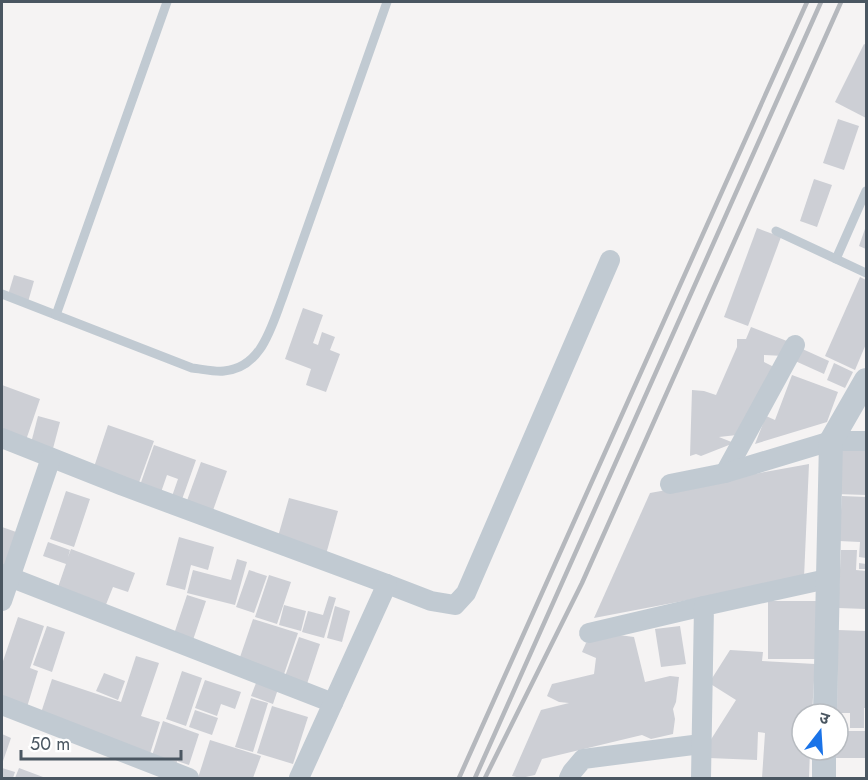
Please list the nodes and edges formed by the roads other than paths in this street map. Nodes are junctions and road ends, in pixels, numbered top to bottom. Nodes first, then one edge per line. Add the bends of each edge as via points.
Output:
1 (167, 2) edge
2 (387, 2) edge
3 (867, 191) edge
4 (776, 231) dead end
5 (836, 259) junction
6 (610, 260) dead end
7 (867, 273) edge
8 (2, 294) edge
9 (56, 315) junction
10 (795, 345) dead end
11 (867, 380) edge
12 (2, 438) edge
13 (831, 441) junction
14 (867, 441) edge
15 (51, 458) junction
16 (724, 473) junction
17 (670, 484) dead end
18 (6, 575) edge
19 (827, 579) junction
20 (387, 584) junction
21 (2, 601) edge
22 (704, 606) junction
23 (589, 633) dead end
24 (825, 702) edge
25 (333, 703) junction
26 (2, 705) edge
27 (701, 744) junction
28 (824, 762) edge
29 (189, 778) edge
30 (298, 778) edge
31 (569, 778) edge
32 (701, 778) edge
33 (824, 778) edge

1 - 9 lane
2 - 9 lane via 282,299 266,341 253,359 237,369 222,372 192,368
3 - 5 lane
4 - 5 lane
5 - 7 lane
6 - 20 street via 466,593 455,606
8 - 9 lane
10 - 16 street
11 - 13 street
12 - 15 street
13 - 14 street
13 - 16 street
13 - 19 street
15 - 18 street
15 - 20 street
16 - 17 street
18 - 21 street
18 - 25 street
19 - 22 street
19 - 24 street
20 - 25 street
22 - 23 street
22 - 27 street
25 - 30 street
26 - 29 street
27 - 31 street via 583,759
27 - 32 street
28 - 33 street

